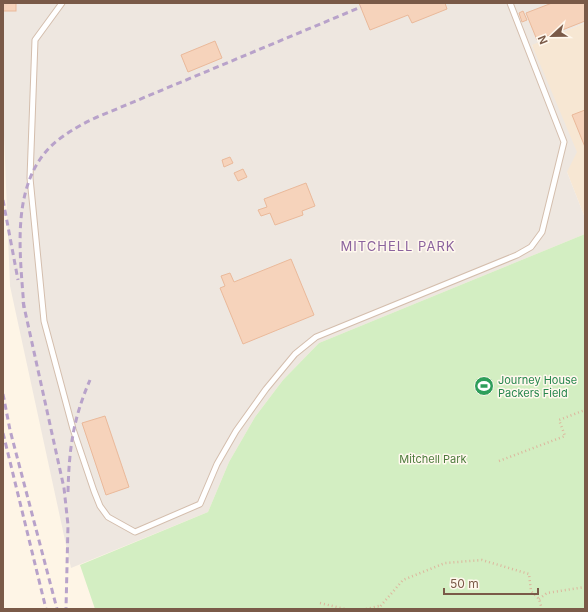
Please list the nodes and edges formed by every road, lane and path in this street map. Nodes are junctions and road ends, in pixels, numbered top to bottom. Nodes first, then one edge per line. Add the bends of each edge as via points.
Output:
1 (62, 3) edge
2 (510, 3) edge
3 (585, 410) edge
4 (499, 461) dead end
5 (585, 587) edge
6 (539, 599) junction
7 (320, 604) dead end
8 (379, 608) edge
9 (346, 609) edge
10 (366, 609) edge
11 (542, 609) edge

1 - 2 lane via 35,40 30,178 44,321 73,429 100,506 108,518 135,532 200,504 217,464 236,431 295,354 316,337 517,255 531,247 542,232 564,142
3 - 4 path via 559,420 565,436
5 - 6 path via 547,592
6 - 8 path via 532,591 529,574 482,560 445,563 403,580
6 - 11 path
7 - 9 path
8 - 10 path

